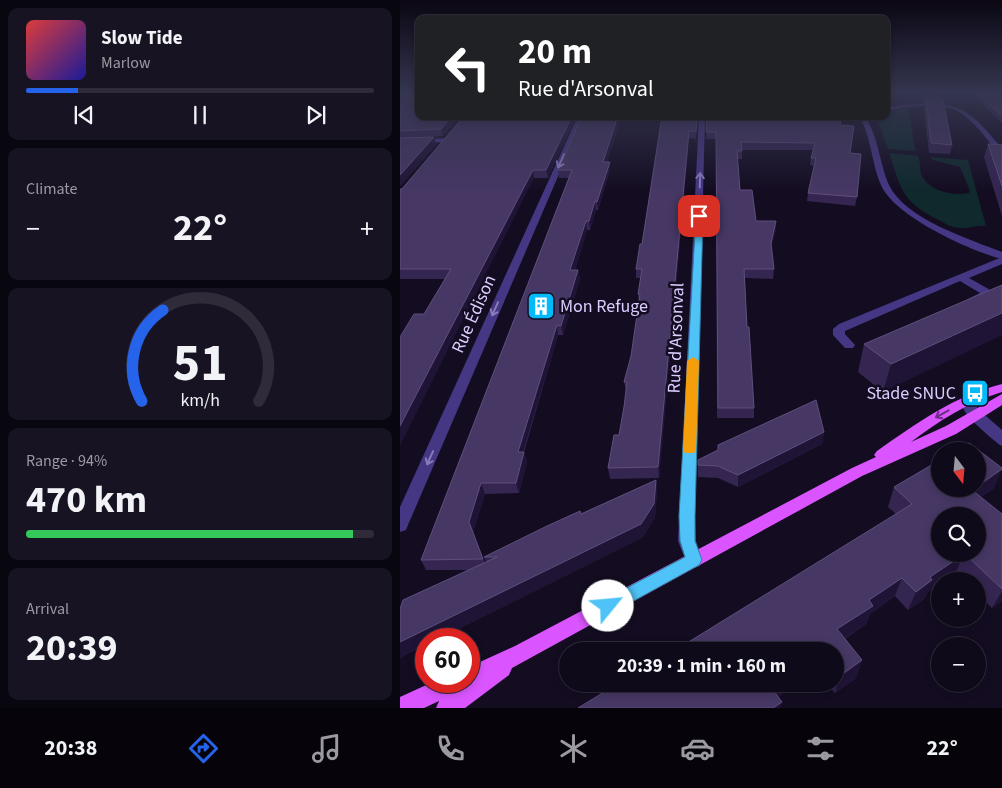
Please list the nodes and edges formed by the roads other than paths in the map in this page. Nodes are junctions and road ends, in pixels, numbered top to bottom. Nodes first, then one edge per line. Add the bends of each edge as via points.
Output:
1 (577, 125) edge
2 (702, 125) edge
3 (867, 125) edge
4 (976, 125) edge
5 (446, 141) edge
6 (400, 142) edge
7 (1000, 150) edge
8 (1002, 256) edge
9 (1002, 260) edge
10 (962, 278) junction
11 (961, 304) edge
12 (849, 345) dead end
13 (1002, 388) edge
14 (1002, 399) edge
15 (966, 401) junction
16 (976, 416) junction
17 (1002, 441) edge
18 (857, 472) junction
19 (400, 525) edge
20 (694, 560) junction
21 (522, 653) junction
22 (480, 672) edge
23 (433, 693) edge
24 (400, 708) edge
25 (447, 708) edge

1 -> 19 street, Rue Édison
20 -> 2 street, Rue d'Arsonval via 687,541 687,516
3 - 8 street via 892,198 924,221
4 - 7 street
5 - 6 street
9 - 10 street
10 - 11 street via 988,292
10 - 12 street via 839,329 839,335
13 - 15 main road
14 - 16 main road
15 - 16 street
15 -> 18 main road via 935,418
16 - 17 street via 998,433
16 - 18 main road
18 - 20 main road
20 - 21 main road
21 - 22 main road
21 - 25 main road
23 - 24 main road

